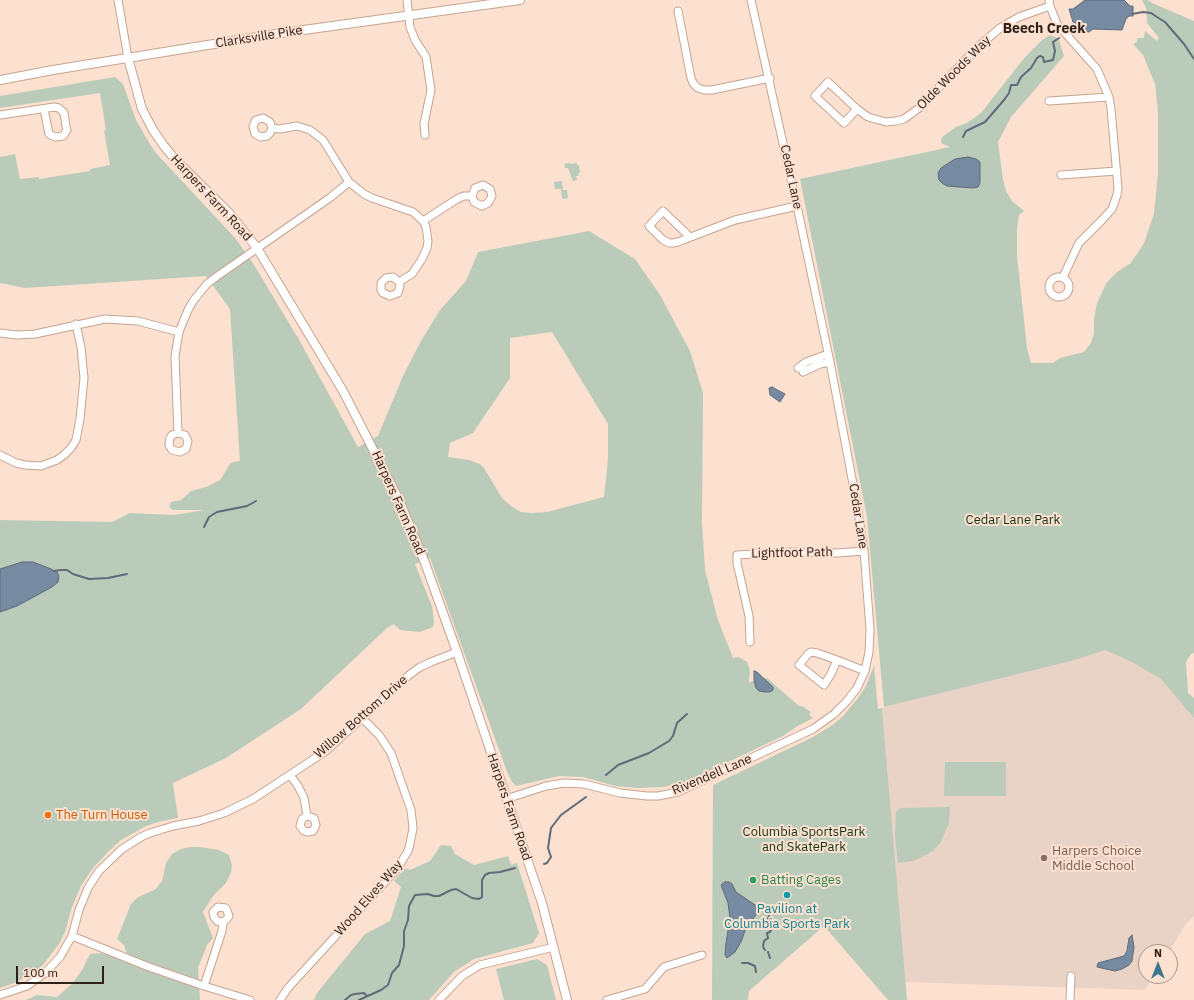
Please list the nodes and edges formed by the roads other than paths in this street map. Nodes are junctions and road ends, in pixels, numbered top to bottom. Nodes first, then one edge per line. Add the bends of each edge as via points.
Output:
1 (118, 0) edge
2 (407, 0) edge
3 (520, 0) edge
4 (751, 0) edge
5 (1050, 3) edge
6 (678, 11) dead end
7 (408, 15) junction
8 (128, 58) junction
9 (770, 78) junction
10 (0, 80) edge
11 (1109, 97) junction
12 (1049, 101) dead end
13 (44, 109) junction
14 (857, 109) junction
15 (0, 115) edge
16 (272, 128) dead end
17 (424, 135) dead end
18 (1117, 171) junction
19 (1061, 175) dead end
20 (349, 182) junction
21 (472, 196) dead end
22 (797, 206) junction
23 (423, 221) junction
24 (690, 237) junction
25 (257, 248) junction
26 (1063, 277) dead end
27 (399, 282) dead end
28 (76, 324) junction
29 (179, 332) junction
30 (0, 333) edge
31 (828, 354) junction
32 (830, 362) junction
33 (178, 433) dead end
34 (0, 455) edge
35 (864, 551) junction
36 (750, 642) dead end
37 (457, 652) junction
38 (838, 660) junction
39 (864, 671) junction
40 (362, 718) junction
41 (290, 775) junction
42 (506, 799) junction
43 (307, 816) dead end
44 (222, 922) dead end
45 (72, 936) junction
46 (554, 947) junction
47 (702, 955) dead end
48 (1071, 976) dead end
49 (204, 986) junction
50 (0, 995) edge
51 (630, 997) edge
52 (250, 1000) edge
53 (280, 1000) edge
54 (439, 1000) edge
55 (567, 1000) edge
56 (607, 1000) edge
57 (1070, 1000) edge

1 - 8 street
2 - 7 street
3 - 7 main road, Clarksville Pike
4 - 9 street, Cedar Lane
5 - 11 street via 1060,28 1097,69
5 - 14 street, Olde Woods Way via 1000,28 911,115 886,122 868,117
6 - 9 street via 691,78 698,88 712,90
7 - 8 main road, Clarksville Pike
7 - 17 street via 412,35 426,57 430,83 431,95
8 - 10 main road, Clarksville Pike
8 - 25 main road, Harpers Farm Road via 142,109 164,146 230,214
9 - 22 street, Cedar Lane
11 - 12 street
11 - 18 street
13 - 13 street via 49,134 55,137 63,136 67,130 64,113 59,108
13 - 15 street
14 - 14 street, Olde Woods Way via 828,82 815,96 844,123
16 - 20 street via 297,126 317,134
18 - 19 street
18 - 26 street via 1117,195 1112,209 1078,243
20 - 23 street via 364,194 413,212
20 - 25 street
21 - 23 street via 457,199
22 - 24 street via 735,220
22 - 31 street, Cedar Lane
23 - 27 street via 427,234 427,248 412,274
24 - 24 street via 669,243 649,226 663,211
25 - 29 street via 207,284 193,301
25 - 37 main road, Harpers Farm Road via 343,391 382,467 413,535
28 - 29 street via 105,319 128,319
28 - 30 street via 35,334
28 - 34 street via 84,378 76,440 64,455 41,466 25,465
29 - 33 street via 175,356
31 - 32 street, Cedar Lane
31 - 32 street via 806,362 800,370
32 - 35 street, Cedar Lane
35 - 36 street, Lightfoot Path via 737,555 749,616
35 - 39 street, Cedar Lane via 870,641 870,652
37 - 40 street, Willow Bottom Drive via 420,667
37 - 42 main road, Harpers Farm Road
38 - 38 street via 811,652 799,665 824,684
38 - 39 street
39 - 42 street, Rivendell Lane via 857,688 847,701 813,729 678,792 658,796 632,795 584,784 564,783
40 - 41 street, Willow Bottom Drive via 326,750
40 - 53 street, Wood Elves Way via 391,753 411,810 413,828 408,851 397,869 288,988
41 - 43 street via 301,791
41 - 45 street, Willow Bottom Drive via 253,799 224,813 150,833 122,849 99,871 88,888
42 - 46 main road, Harpers Farm Road via 542,903
44 - 49 street via 222,931
45 - 49 street via 148,967
45 - 50 street, Willow Bottom Drive via 60,957 45,973 27,986
46 - 54 street via 480,965 462,976
46 - 55 main road, Harpers Farm Road
47 - 51 street via 664,967 645,989
48 - 57 street
49 - 52 street
51 - 56 street

